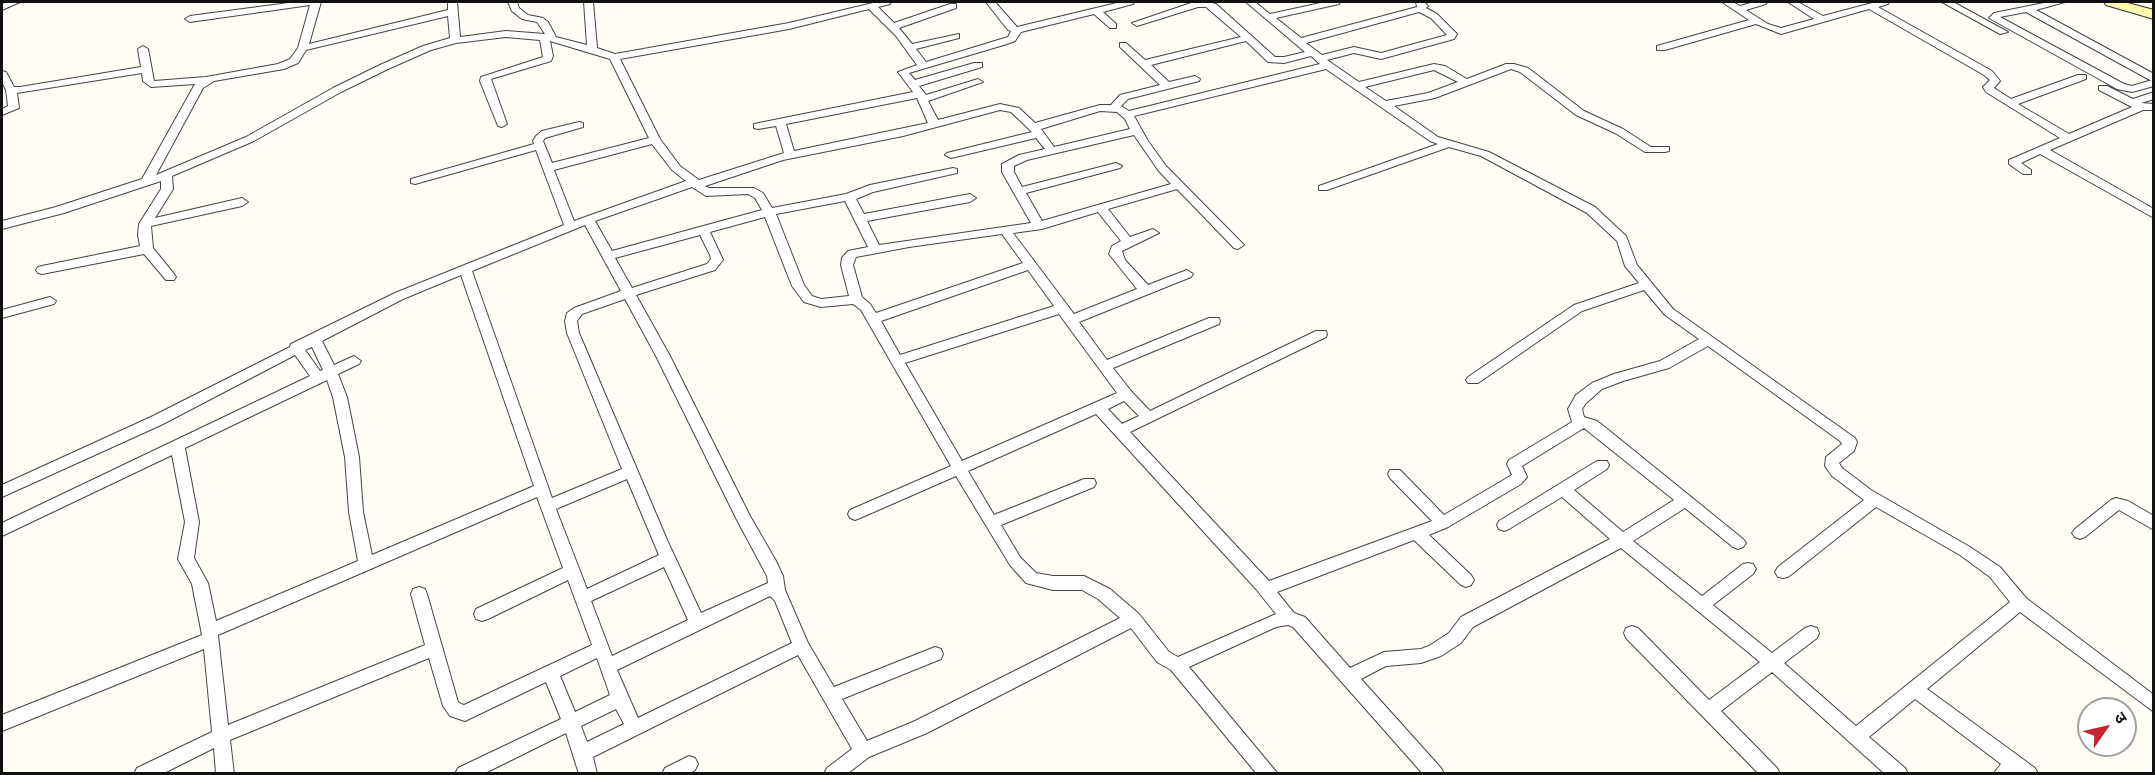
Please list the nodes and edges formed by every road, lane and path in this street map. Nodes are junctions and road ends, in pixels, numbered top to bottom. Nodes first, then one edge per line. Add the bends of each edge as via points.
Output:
1 (15, 2) edge
2 (314, 2) edge
3 (513, 2) edge
4 (589, 2) edge
5 (887, 2) edge
6 (994, 2) edge
7 (1125, 2) edge
8 (1250, 2) edge
9 (1336, 2) edge
10 (1727, 2) edge
11 (1762, 2) edge
12 (1792, 2) edge
13 (1884, 2) edge
14 (1947, 2) edge
15 (2060, 2) edge
16 (2111, 2) edge
17 (1419, 5) edge
18 (871, 6) junction
19 (953, 6) dead end
20 (1870, 6) junction
21 (2, 7) edge
22 (452, 7) edge
23 (1739, 9) junction
24 (2028, 9) junction
25 (1095, 10) junction
26 (2154, 15) edge
27 (1268, 17) junction
28 (190, 19) dead end
29 (1821, 19) junction
30 (1757, 21) junction
31 (1137, 23) dead end
32 (1113, 26) dead end
33 (892, 27) junction
34 (1017, 30) junction
35 (956, 36) dead end
36 (548, 38) junction
37 (1248, 38) junction
38 (455, 40) junction
39 (1298, 42) junction
40 (1123, 45) dead end
41 (910, 47) junction
42 (303, 48) junction
43 (1661, 48) dead end
44 (143, 49) dead end
45 (592, 50) junction
46 (614, 57) junction
47 (1320, 59) junction
48 (1143, 64) junction
49 (923, 65) junction
50 (978, 65) dead end
51 (147, 69) junction
52 (2, 74) edge
53 (2150, 76) edge
54 (2082, 77) junction
55 (1195, 79) dead end
56 (205, 80) junction
57 (978, 82) dead end
58 (1465, 82) junction
59 (2154, 83) edge
60 (914, 84) junction
61 (2114, 84) junction
62 (1167, 86) junction
63 (1357, 86) junction
64 (11, 90) junction
65 (2154, 95) edge
66 (922, 97) junction
67 (2010, 103) junction
68 (1384, 105) junction
69 (1115, 107) junction
70 (2136, 107) junction
71 (2154, 107) edge
72 (2, 112) edge
73 (1126, 115) junction
74 (2154, 119) edge
75 (780, 122) junction
76 (502, 124) dead end
77 (934, 124) junction
78 (579, 125) dead end
79 (758, 126) dead end
80 (1137, 131) junction
81 (1036, 132) junction
82 (2070, 139) junction
83 (655, 140) junction
84 (1447, 144) junction
85 (539, 146) junction
86 (1665, 148) dead end
87 (2042, 150) junction
88 (1052, 151) junction
89 (790, 155) junction
90 (951, 155) dead end
91 (1116, 166) dead end
92 (547, 168) junction
93 (953, 171) dead end
94 (2027, 172) dead end
95 (166, 174) junction
96 (147, 181) junction
97 (415, 181) dead end
98 (694, 184) junction
99 (1179, 185) junction
100 (1323, 188) dead end
101 (1019, 191) junction
102 (849, 197) junction
103 (970, 198) dead end
104 (242, 202) dead end
105 (1100, 207) junction
106 (769, 212) junction
107 (2154, 214) edge
108 (588, 219) junction
109 (859, 219) junction
110 (145, 224) junction
111 (2, 225) edge
112 (1038, 225) junction
113 (570, 226) junction
114 (1004, 229) junction
115 (703, 230) junction
116 (1153, 234) dead end
117 (1128, 242) junction
118 (1238, 245) dead end
119 (875, 248) junction
120 (147, 249) junction
121 (608, 256) junction
122 (1031, 265) junction
123 (465, 269) junction
124 (42, 270) dead end
125 (1187, 274) dead end
126 (170, 277) dead end
127 (1647, 285) junction
128 (1146, 291) junction
129 (629, 294) junction
130 (856, 298) junction
131 (50, 301) dead end
132 (1063, 308) junction
133 (2, 314) edge
134 (873, 319) junction
135 (1071, 320) junction
136 (1214, 321) dead end
137 (1321, 334) dead end
138 (314, 338) junction
139 (1708, 340) junction
140 (296, 347) junction
141 (354, 361) dead end
142 (897, 361) junction
143 (1105, 366) junction
144 (325, 375) junction
145 (1473, 380) dead end
146 (1126, 394) junction
147 (1099, 408) junction
148 (1148, 417) junction
149 (1579, 421) junction
150 (1120, 431) junction
151 (177, 445) junction
152 (1602, 465) dead end
153 (959, 469) junction
154 (631, 471) junction
155 (1395, 474) dead end
156 (1089, 483) dead end
157 (542, 489) junction
158 (1563, 489) junction
159 (2, 491) edge
160 (1686, 500) junction
161 (1875, 500) junction
162 (548, 506) junction
163 (855, 514) dead end
164 (991, 523) junction
165 (1443, 523) junction
166 (2154, 524) edge
167 (1504, 525) dead end
168 (2, 530) edge
169 (2080, 532) dead end
170 (1417, 533) junction
171 (1622, 540) junction
172 (1738, 543) dead end
173 (668, 558) junction
174 (367, 565) junction
175 (1748, 569) dead end
176 (572, 571) junction
177 (1783, 572) dead end
178 (1466, 580) dead end
179 (1266, 589) junction
180 (777, 592) junction
181 (419, 594) dead end
182 (582, 598) junction
183 (2020, 603) junction
184 (1701, 605) junction
185 (483, 614) dead end
186 (1288, 618) junction
187 (1132, 619) junction
188 (697, 622) junction
189 (1632, 633) dead end
190 (1811, 633) dead end
191 (210, 635) junction
192 (801, 646) junction
193 (601, 648) junction
194 (434, 649) junction
195 (935, 654) dead end
196 (1773, 663) junction
197 (1177, 665) junction
198 (608, 666) junction
199 (551, 674) junction
200 (1348, 677) junction
201 (1914, 689) junction
202 (830, 696) junction
203 (620, 699) junction
204 (2151, 700) edge
205 (1710, 710) junction
206 (2, 723) edge
207 (570, 723) junction
208 (633, 728) junction
209 (221, 736) junction
210 (1856, 737) junction
211 (863, 751) junction
212 (583, 753) junction
213 (689, 764) dead end
214 (2008, 768) edge
215 (143, 774) edge
216 (225, 774) edge
217 (464, 774) edge
218 (588, 774) edge
219 (671, 774) edge
220 (833, 774) edge
221 (1269, 774) edge
222 (1435, 774) edge
223 (1771, 774) edge
224 (1899, 774) edge
225 (2029, 774) edge

1 - 21 street
2 - 28 street
2 - 42 street
3 - 36 street via 525,17 545,24
4 - 45 street
5 - 18 street
6 - 34 street via 1011,28
7 - 25 street
8 - 27 street
9 - 27 street
10 - 23 street
11 - 23 street
12 - 29 street
13 - 20 street
14 - 54 street
15 - 24 street
16 - 26 street
17 - 39 street
17 - 47 street via 1451,37 1381,56 1354,50
18 - 33 street
18 - 46 street via 789,26
19 - 33 street
20 - 29 street
20 - 67 street via 1988,73 1995,81 1988,87 1990,90
22 - 38 street
22 - 42 street
23 - 30 street
24 - 53 street
24 - 61 street via 1994,18
25 - 32 street
25 - 34 street
27 - 39 street
29 - 30 street via 1781,30
30 - 43 street
31 - 37 street via 1207,4
33 - 41 street
34 - 49 street via 1012,39 1004,42
35 - 41 street
36 - 38 street via 506,34
36 - 45 street
36 - 76 street via 547,59 486,77
37 - 47 street via 1277,61
37 - 48 street
38 - 95 street via 384,67 250,139
39 - 47 street
40 - 48 street
41 - 49 street
42 - 56 street via 294,61 280,67
44 - 51 street
45 - 46 street
46 - 83 street
47 - 63 street
47 - 73 street
48 - 62 street
49 - 60 street via 903,72
50 - 60 street
51 - 56 street via 151,84
51 - 64 street
52 - 64 street
53 - 61 street
54 - 67 street
54 - 70 street
55 - 62 street
56 - 96 street via 184,110
57 - 66 street
58 - 63 street via 1434,67
58 - 68 street via 1431,96
58 - 86 street via 1503,67 1520,68 1587,117 1649,150
59 - 61 street via 2128,90
60 - 66 street
62 - 69 street via 1124,97
63 - 68 street
64 - 72 street via 14,108
65 - 70 street
66 - 75 street
66 - 77 street
67 - 82 street
68 - 84 street
69 - 73 street
69 - 81 street via 1045,122 1038,125
70 - 71 street
70 - 74 street
70 - 82 street
73 - 80 street
75 - 79 street
75 - 89 street
77 - 81 street via 1006,107 1015,110
77 - 89 street
78 - 85 street via 541,135
80 - 88 street
80 - 99 street
81 - 88 street
81 - 90 street
82 - 87 street
83 - 92 street
83 - 98 street via 666,157
84 - 100 street
84 - 127 street via 1485,154 1591,210 1622,239 1631,266
85 - 92 street
85 - 97 street
87 - 94 street via 2013,162
87 - 107 street
88 - 101 street via 1008,164 1008,172
89 - 98 street
91 - 101 street
92 - 113 street
93 - 102 street
95 - 96 street
95 - 110 street via 167,189
96 - 111 street
98 - 106 street via 706,192 750,190 759,195
98 - 108 street
99 - 105 street
99 - 118 street
101 - 112 street
102 - 106 street
102 - 109 street
103 - 109 street
104 - 110 street
105 - 112 street
105 - 117 street
106 - 115 street
106 - 130 street via 798,286 808,299 821,303
108 - 113 street
108 - 121 street
109 - 119 street
110 - 120 street
112 - 114 street
113 - 123 street
114 - 119 street
114 - 122 street
115 - 121 street
115 - 129 street via 716,255 711,267
116 - 117 street
117 - 128 street via 1115,254
119 - 130 street via 848,258
120 - 124 street
120 - 126 street
121 - 129 street
122 - 132 street
122 - 134 street
123 - 138 street
123 - 157 street
125 - 128 street
127 - 139 street via 1669,312
127 - 145 street via 1578,308
128 - 135 street
129 - 154 street via 578,311 571,321
129 - 180 street via 771,566
130 - 134 street
131 - 133 street
132 - 135 street
132 - 142 street
134 - 142 street
135 - 143 street
136 - 143 street
137 - 148 street
138 - 140 street
138 - 144 street
139 - 149 street via 1664,365 1597,386 1575,409
139 - 161 street via 1845,437 1849,447 1831,461 1832,466
140 - 144 street
140 - 159 street via 156,420
141 - 144 street
142 - 153 street
143 - 146 street
144 - 151 street
144 - 174 street via 340,397
146 - 147 street
146 - 148 street
147 - 150 street
147 - 153 street
148 - 150 street
149 - 160 street via 1592,425
149 - 165 street via 1516,461 1520,477
150 - 179 street
151 - 168 street
151 - 191 street via 192,522 186,558 200,584
152 - 158 street
153 - 163 street
153 - 164 street
154 - 162 street
154 - 173 street
155 - 165 street
156 - 164 street
157 - 162 street
157 - 174 street
158 - 167 street
158 - 171 street
160 - 171 street
160 - 172 street
161 - 177 street
161 - 183 street via 1995,572
162 - 176 street
164 - 187 street via 1031,578 1084,583 1104,594
165 - 170 street
166 - 169 street via 2116,504
170 - 178 street
170 - 179 street
171 - 184 street
171 - 200 street via 1467,622 1455,638 1436,651 1384,659
173 - 182 street
173 - 188 street
174 - 191 street
175 - 184 street
176 - 182 street
176 - 185 street
179 - 186 street
180 - 188 street via 759,593
180 - 192 street
181 - 194 street
182 - 193 street
183 - 201 street
183 - 204 street
184 - 196 street
186 - 197 street
186 - 200 street via 1299,622
187 - 197 street via 1163,657
187 - 211 street via 921,727
188 - 198 street
189 - 205 street
190 - 196 street
191 - 206 street
191 - 209 street
192 - 202 street
192 - 208 street
193 - 198 street
193 - 199 street
194 - 199 street via 450,706 465,713
194 - 209 street
195 - 202 street
196 - 205 street
196 - 210 street
197 - 221 street
198 - 203 street
199 - 207 street
200 - 222 street
201 - 210 street
201 - 214 street
202 - 211 street
203 - 207 street
203 - 208 street
205 - 223 street
207 - 212 street
207 - 217 street
208 - 212 street
209 - 215 street
209 - 216 street
210 - 224 street
211 - 220 street
212 - 218 street
213 - 219 street
214 - 225 street

